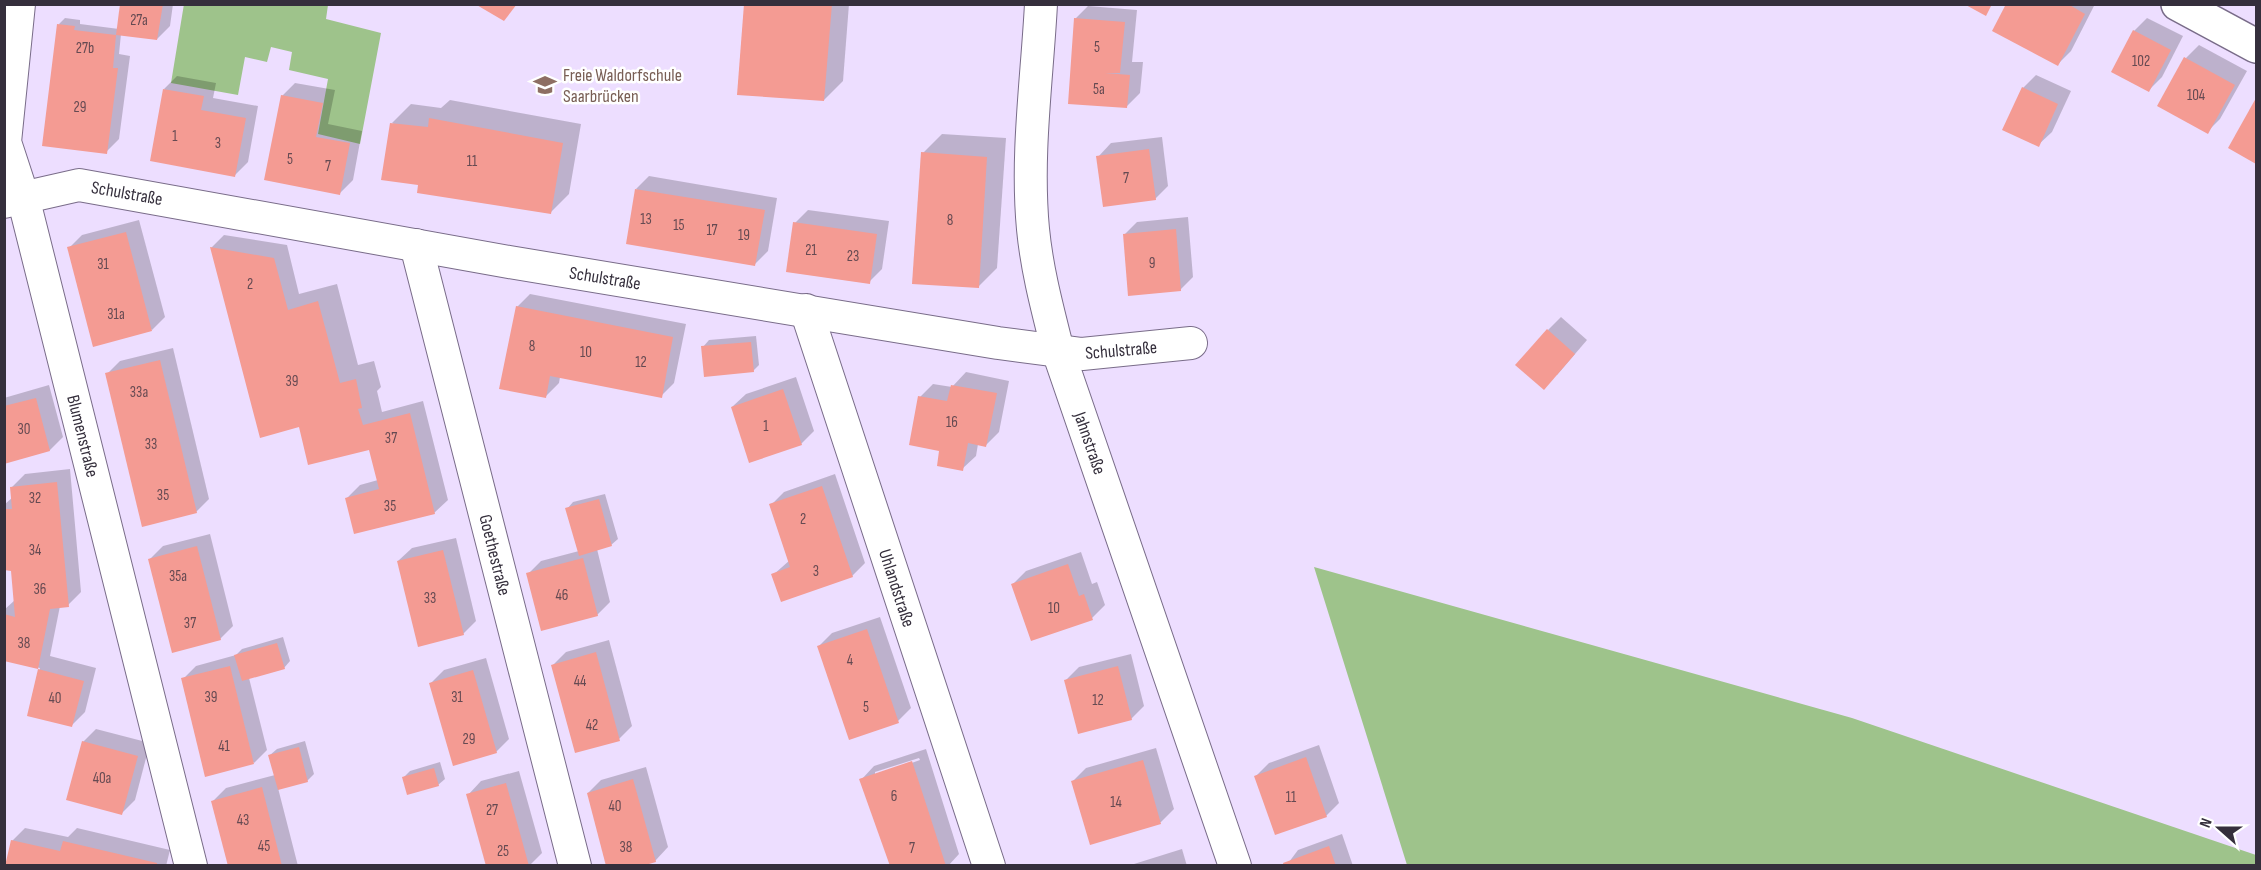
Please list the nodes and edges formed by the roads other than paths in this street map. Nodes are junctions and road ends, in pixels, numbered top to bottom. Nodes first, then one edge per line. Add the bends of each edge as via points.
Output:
1 (19, 4) edge
2 (1041, 4) edge
3 (2178, 4) edge
4 (2256, 46) edge
5 (14, 200) edge
6 (416, 245) junction
7 (806, 310) junction
8 (1191, 343) dead end
9 (1059, 351) junction
10 (191, 866) edge
11 (575, 866) edge
12 (989, 866) edge
13 (1235, 866) edge

1 - 5 street, Blumenstraße via 5,142
2 - 9 street, Jahnstraße via 1032,165 1033,229
3 - 4 street
5 - 6 street, Schulstraße via 79,184
5 - 10 street, Blumenstraße
6 - 7 street, Schulstraße
6 - 11 street, Goethestraße
7 - 9 street, Schulstraße
7 - 12 street, Uhlandstraße
8 - 9 street, Schulstraße via 1082,354
9 - 13 street, Jahnstraße

